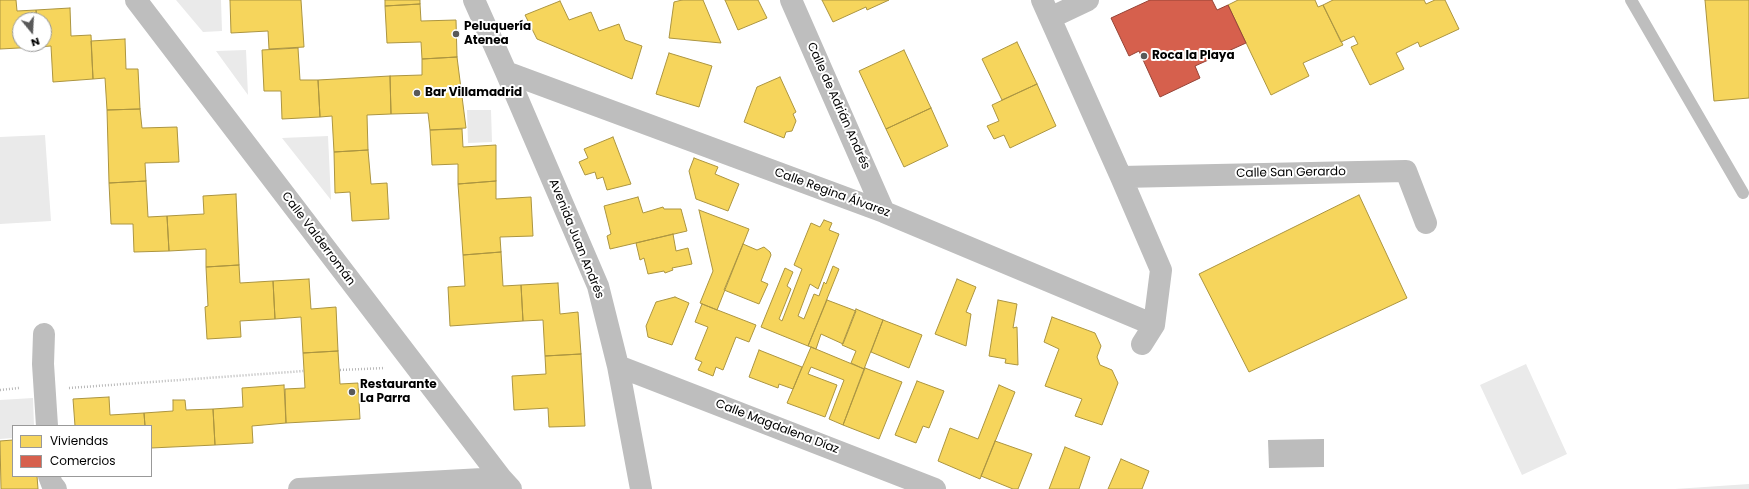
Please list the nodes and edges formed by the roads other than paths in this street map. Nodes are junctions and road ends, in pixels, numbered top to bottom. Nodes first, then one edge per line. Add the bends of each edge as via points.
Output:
1 (136, 0) edge
2 (474, 0) edge
3 (791, 0) edge
4 (1088, 0) edge
5 (1631, 0) edge
6 (1046, 9) edge
7 (506, 72) junction
8 (1121, 177) junction
9 (1742, 193) dead end
10 (884, 212) junction
11 (1426, 223) dead end
12 (1154, 325) junction
13 (44, 334) dead end
14 (1142, 344) dead end
15 (618, 366) junction
16 (47, 425) edge
17 (49, 477) edge
18 (506, 484) edge
19 (56, 489) edge
20 (299, 489) edge
21 (641, 489) edge
22 (935, 489) edge

1 - 18 street, Calle Valderromán
2 - 7 street, Avenida Juan Andrés
3 - 10 street, Calle de Adrián Andrés
4 - 6 street
5 - 9 lane
6 - 8 street
7 - 10 street, Calle Regina Álvarez
7 - 15 street, Avenida Juan Andrés via 598,286
8 - 11 street, Calle San Gerardo via 1406,171
8 - 12 street via 1161,270
10 - 12 street, Calle Regina Álvarez
12 - 14 street
13 - 16 street
15 - 21 street, Avenida Juan Andrés
15 - 22 street, Calle Magdalena Díaz
17 - 19 street
18 - 20 street, Calle Valderromán

